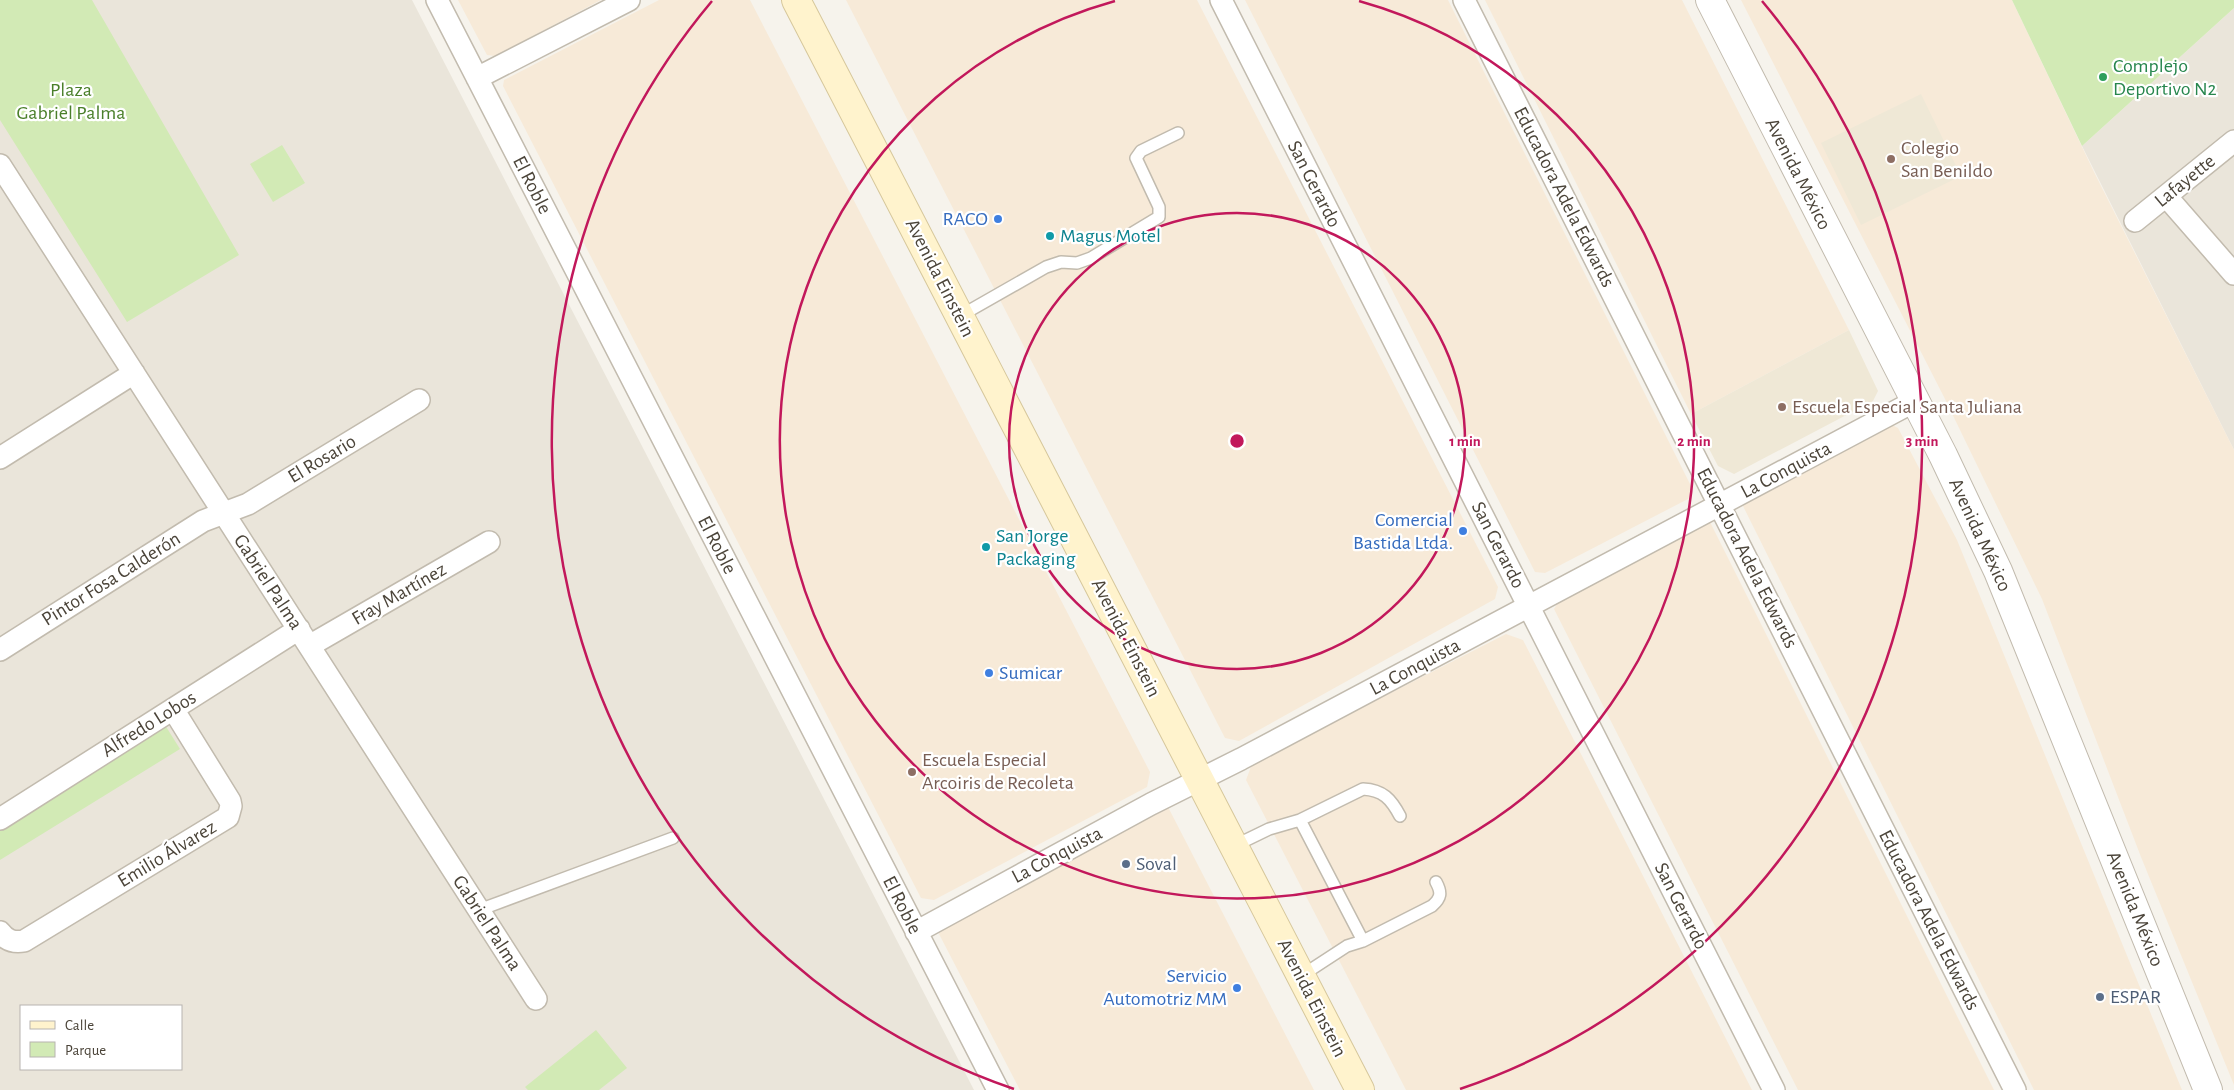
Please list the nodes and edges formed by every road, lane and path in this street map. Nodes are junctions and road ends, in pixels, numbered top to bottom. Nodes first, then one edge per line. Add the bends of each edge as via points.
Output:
1 (437, 0) edge
2 (628, 0) edge
3 (796, 0) edge
4 (1221, 0) edge
5 (1464, 0) edge
6 (1710, 0) edge
7 (477, 78) junction
8 (1178, 133) dead end
9 (2234, 141) edge
10 (0, 166) edge
11 (2166, 196) junction
12 (2135, 220) dead end
13 (2234, 274) edge
14 (960, 316) junction
15 (134, 373) junction
16 (419, 400) dead end
17 (1915, 402) junction
18 (0, 458) edge
19 (1720, 505) junction
20 (224, 513) junction
21 (489, 542) dead end
22 (1529, 606) junction
23 (304, 638) junction
24 (0, 650) edge
25 (173, 709) junction
26 (1200, 780) junction
27 (1400, 816) dead end
28 (0, 819) edge
29 (1300, 820) junction
30 (673, 838) dead end
31 (1234, 846) junction
32 (1436, 882) dead end
33 (479, 910) junction
34 (0, 932) edge
35 (916, 932) junction
36 (1363, 941) junction
37 (1301, 976) junction
38 (536, 999) dead end
39 (998, 1090) edge
40 (1360, 1090) edge
41 (1774, 1090) edge
42 (2015, 1090) edge
43 (2208, 1090) edge

1 - 7 street, El Roble
2 - 7 street
3 - 14 main road, Avenida Einstein
4 - 22 street, San Gerardo
5 - 19 street, Educadora Adela Edwards
6 - 17 street, Avenida México
7 - 35 street, El Roble
8 - 14 lane via 1141,151 1136,158 1159,207 1159,217 1091,258 1077,263 1061,262 1046,268
9 - 11 street, Lafayette
10 - 15 street, Gabriel Palma
11 - 12 street, Lafayette
11 - 13 street
14 - 26 main road, Avenida Einstein
15 - 18 street
15 - 20 street, Gabriel Palma
16 - 20 street, El Rosario via 248,504
17 - 19 street, La Conquista
17 - 43 street, Avenida México via 2002,580
19 - 22 street, La Conquista
19 - 42 street, Educadora Adela Edwards
20 - 23 street, Gabriel Palma
20 - 24 street, Pintor Fosa Calderón via 203,521
21 - 23 street, Fray Martínez
22 - 26 street, La Conquista
22 - 41 street, San Gerardo
23 - 25 street, Alfredo Lobos
23 - 33 street, Gabriel Palma
25 - 28 street, Alfredo Lobos
25 - 34 street, Emilio Álvarez via 230,801 228,817 24,941 8,940
26 - 31 main road, Avenida Einstein
26 - 35 street, La Conquista
27 - 29 lane via 1386,795 1363,789
29 - 31 lane via 1269,829
29 - 36 lane
30 - 33 lane
31 - 37 main road, Avenida Einstein
32 - 36 lane via 1441,894 1432,906
33 - 38 street, Gabriel Palma
35 - 39 street, El Roble
36 - 37 lane via 1347,946
37 - 40 main road, Avenida Einstein

